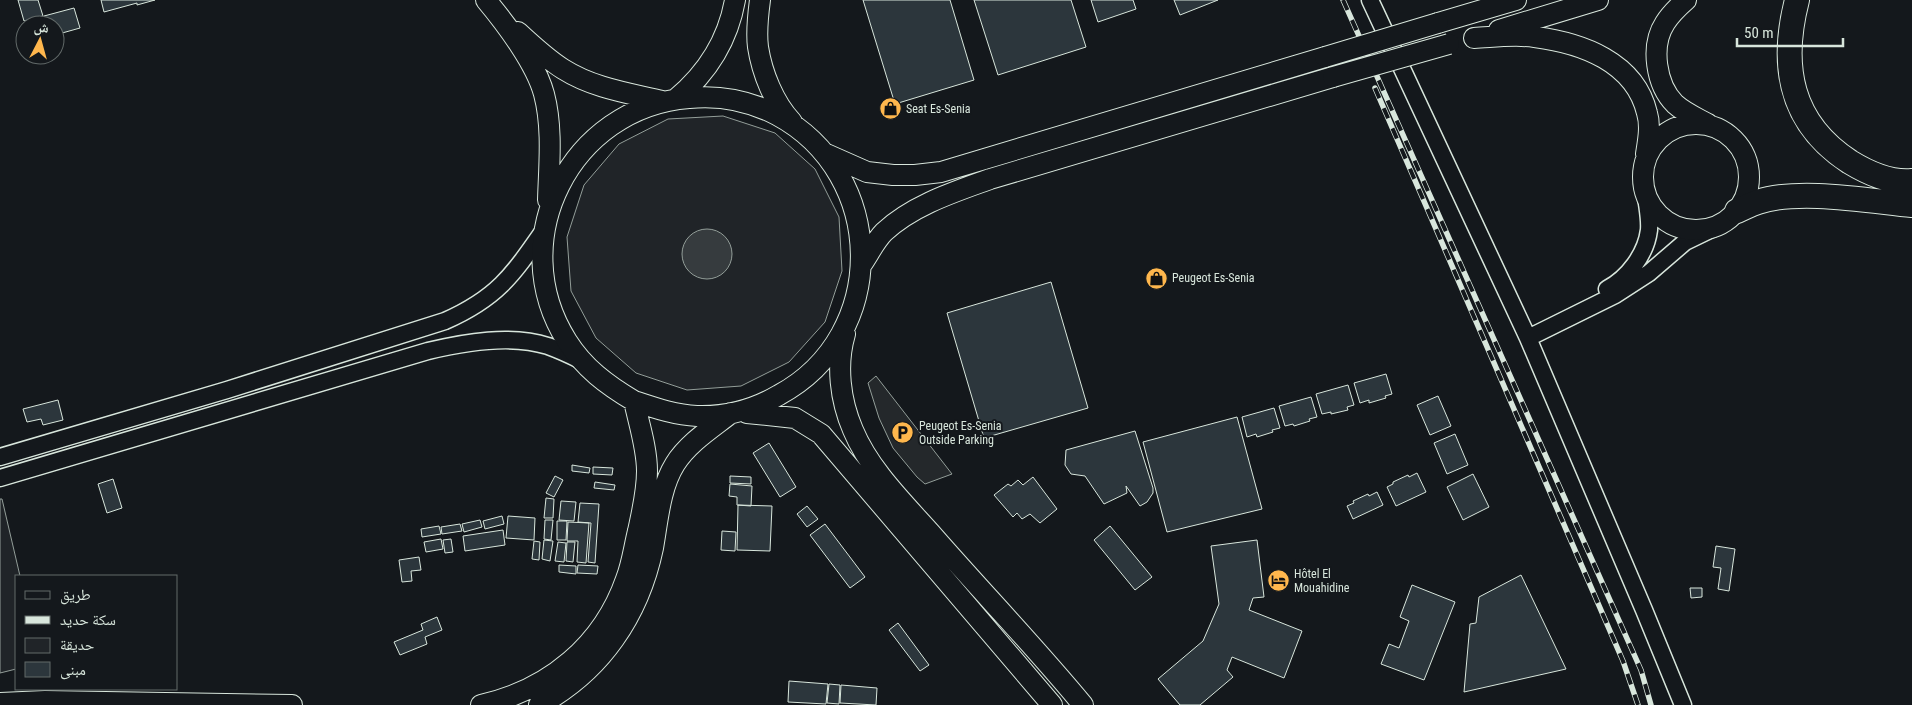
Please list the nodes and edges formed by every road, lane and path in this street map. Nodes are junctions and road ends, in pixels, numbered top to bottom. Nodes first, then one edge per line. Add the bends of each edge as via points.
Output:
1 (486, 0) edge
2 (735, 0) edge
3 (760, 0) edge
4 (1370, 0) edge
5 (1488, 0) edge
6 (1516, 0) edge
7 (1598, 0) edge
8 (1686, 0) edge
9 (1798, 0) edge
10 (501, 18) junction
11 (1446, 21) junction
12 (1474, 38) junction
13 (669, 100) junction
14 (1710, 125) junction
15 (798, 129) junction
16 (824, 153) junction
17 (1645, 161) junction
18 (1912, 181) edge
19 (1646, 195) junction
20 (1912, 205) edge
21 (1737, 211) junction
22 (546, 221) junction
23 (1716, 227) junction
24 (862, 264) junction
25 (851, 315) junction
26 (1526, 333) junction
27 (580, 360) junction
28 (634, 400) junction
29 (733, 413) junction
30 (0, 457) edge
31 (0, 478) edge
32 (0, 703) edge
33 (1079, 704) edge
34 (292, 705) edge
35 (481, 705) edge
36 (539, 705) edge
37 (1052, 705) edge
38 (1683, 705) edge

1 - 10 main road
2 - 13 main road via 725,35 708,65 690,86
3 - 15 main road via 758,38 761,60 774,96
4 - 26 street
5 - 11 main road
6 - 11 main road
7 - 12 main road
8 - 14 main road via 1664,24 1656,66 1662,85 1674,103
9 - 18 highway via 1791,23 1790,72 1805,117 1819,137 1859,168 1883,177
10 - 13 main road via 554,63 585,81 604,88
10 - 22 main road via 535,70 544,94 550,142
11 - 16 main road, bridge via 941,172 893,176 867,172
12 - 17 main road via 1533,36 1562,41 1611,62 1628,76 1648,114 1650,133
12 - 24 main road, bridge via 1333,77 945,195 909,214 883,233
13 - 15 main road via 727,99 776,115
13 - 22 main road via 627,116 600,133 568,168
14 - 17 main road via 1690,124 1670,130 1659,138
14 - 21 main road via 1738,143 1746,157 1750,173 1748,190
15 - 16 main road
16 - 24 main road via 842,178 854,205 861,234
17 - 19 main road
19 - 23 main road via 1662,218 1674,225 1702,230
19 - 26 street via 1648,231 1645,248 1627,274 1612,286
20 - 21 highway via 1803,197 1759,202
21 - 23 main road
22 - 27 main road via 542,253 548,299 556,321
22 - 30 street via 507,280 468,311 445,321
23 - 26 street via 1685,242 1649,273 1615,294
24 - 25 main road
25 - 29 main road via 817,368 793,388 765,403
25 - 33 main road via 841,348 840,375 843,400 867,457
26 - 38 street
27 - 28 main road via 614,390
27 - 31 street via 547,345 520,341 463,343
28 - 29 main road via 665,412 698,416
28 - 35 main road via 646,457 647,485 631,562 618,600 593,639 558,673 520,694
29 - 36 main road via 684,452 670,473 644,584 624,626 588,670
29 - 37 main road via 795,418 821,434
32 - 34 main road

